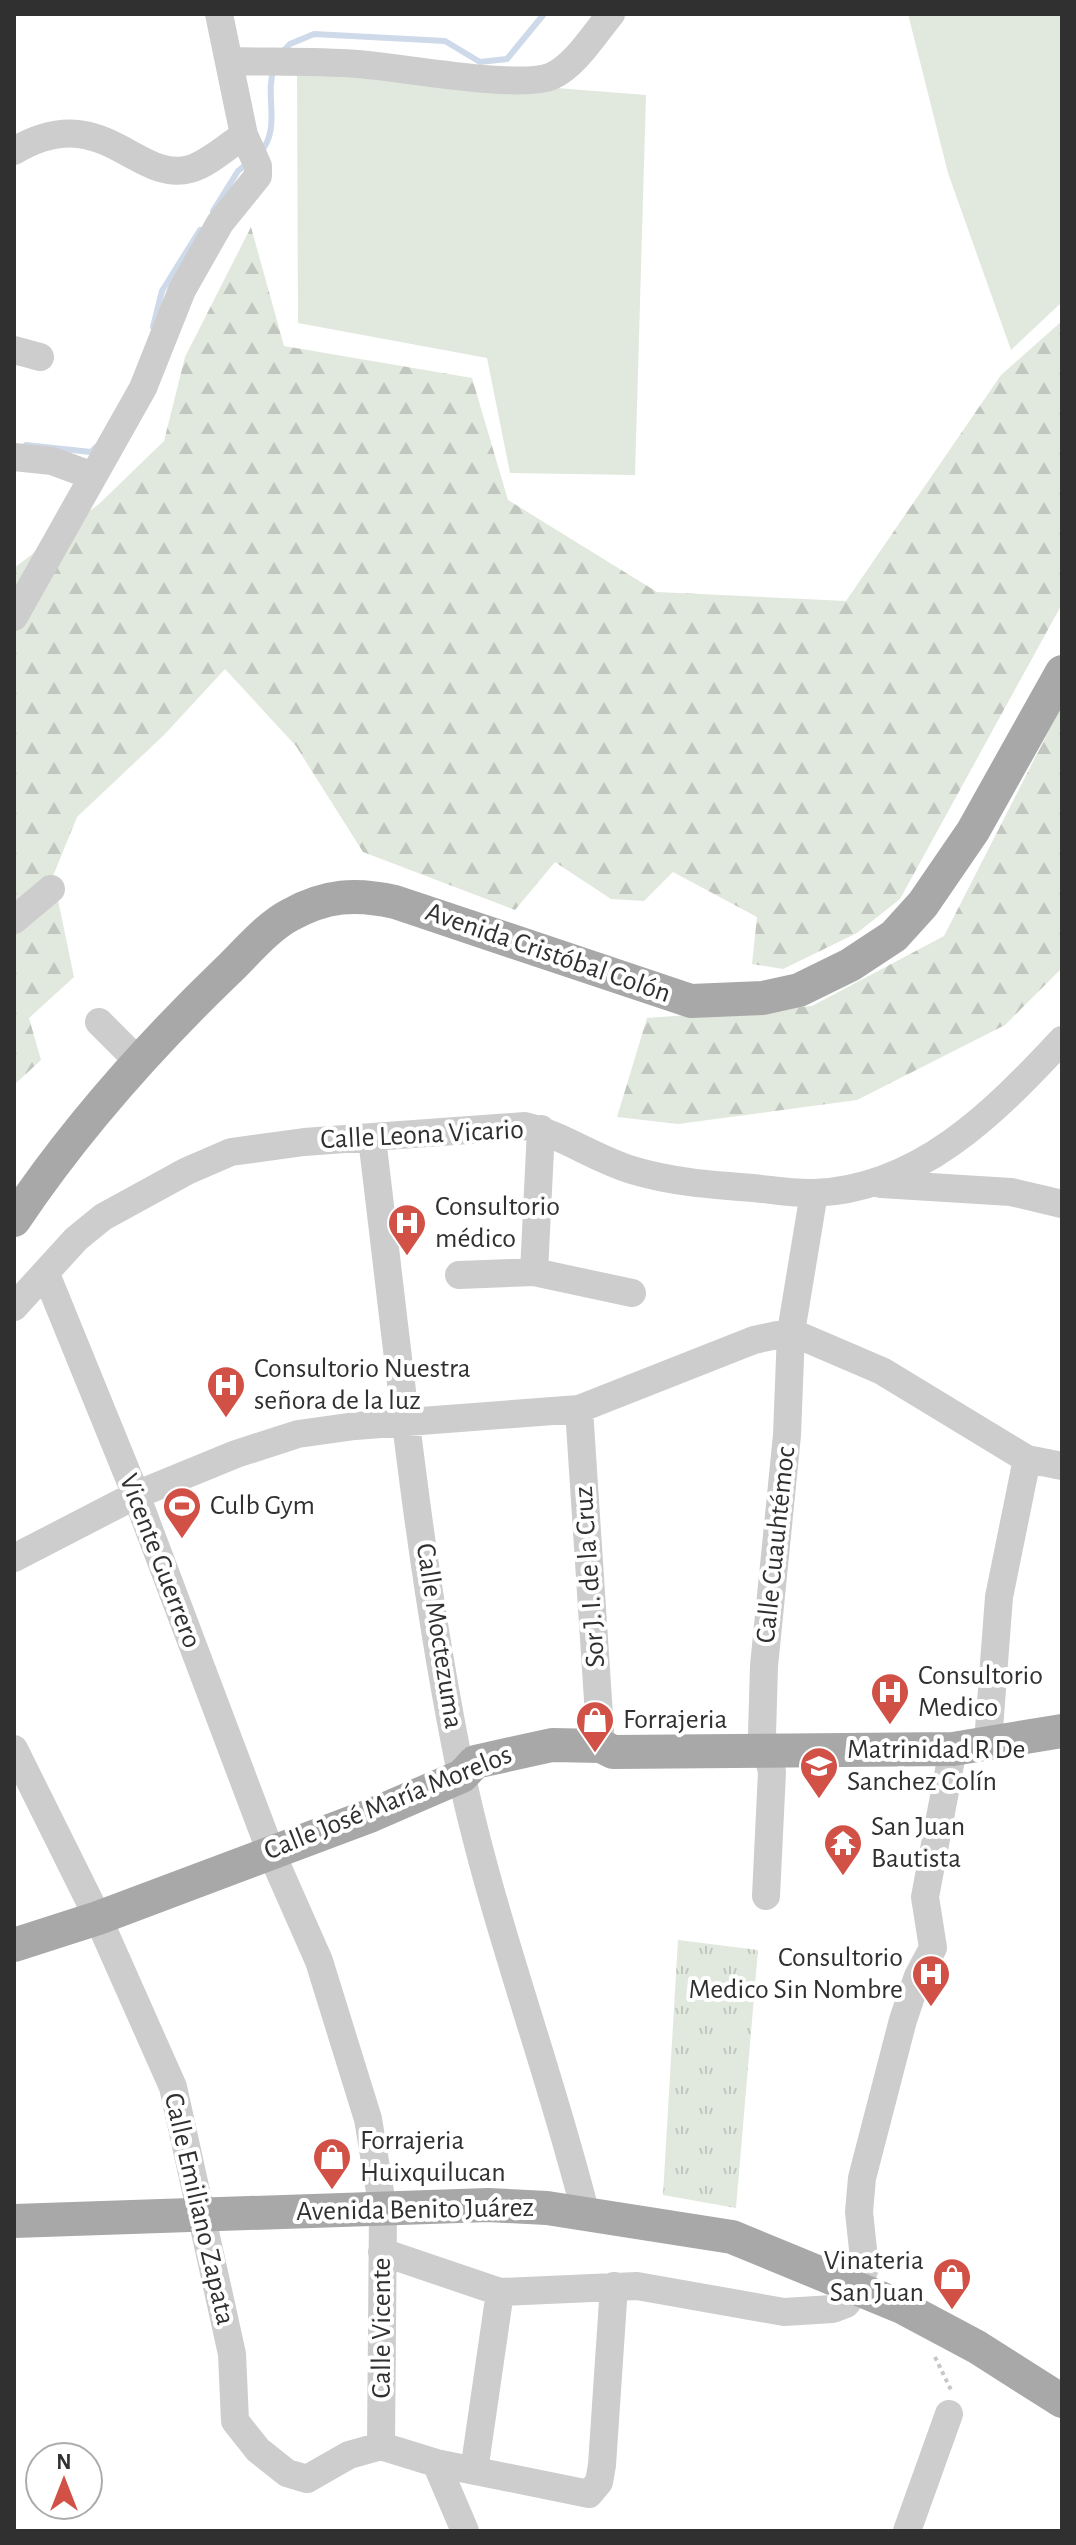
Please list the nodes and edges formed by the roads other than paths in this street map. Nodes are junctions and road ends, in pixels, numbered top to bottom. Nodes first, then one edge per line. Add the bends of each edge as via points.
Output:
1 (219, 14) edge
2 (611, 14) edge
3 (230, 61) junction
4 (244, 135) junction
5 (14, 151) edge
6 (14, 457) edge
7 (93, 476) junction
8 (14, 617) edge
9 (1062, 672) edge
10 (51, 889) dead end
11 (14, 920) edge
12 (99, 1022) dead end
13 (1062, 1040) edge
14 (139, 1062) junction
15 (541, 1129) junction
16 (372, 1139) junction
17 (876, 1184) junction
18 (814, 1193) junction
19 (1062, 1204) edge
20 (14, 1220) edge
21 (534, 1272) junction
22 (46, 1274) junction
23 (459, 1275) dead end
24 (632, 1293) dead end
25 (14, 1307) edge
26 (791, 1332) junction
27 (579, 1409) junction
28 (407, 1422) junction
29 (1027, 1459) junction
30 (1062, 1466) edge
31 (136, 1495) junction
32 (14, 1558) edge
33 (1062, 1731) edge
34 (988, 1742) junction
35 (601, 1746) junction
36 (14, 1749) edge
37 (953, 1749) junction
38 (767, 1753) junction
39 (462, 1776) junction
40 (270, 1850) junction
41 (766, 1896) dead end
42 (98, 1918) junction
43 (14, 1945) edge
44 (383, 2210) junction
45 (199, 2214) junction
46 (586, 2215) junction
47 (14, 2221) edge
48 (382, 2252) junction
49 (614, 2286) junction
50 (857, 2289) junction
51 (500, 2292) junction
52 (1062, 2401) edge
53 (949, 2414) road end
54 (381, 2446) junction
55 (436, 2463) junction
56 (474, 2471) junction
57 (465, 2531) edge
58 (907, 2531) edge

1 - 3 street
2 - 3 street via 564,68 535,80 358,64
3 - 4 street
4 - 5 street via 192,169 172,171 121,146 72,132 47,135
4 - 7 street via 258,176 220,223 182,290 143,388
6 - 7 street via 52,461
7 - 8 street
9 - 14 main road, Avenida Cristóbal Colón via 973,831 923,904 894,936 799,990 739,1001 691,1001 395,902 337,896 287,916
10 - 11 street
12 - 14 street
13 - 17 street, Calle Leona Vicario via 960,1140
14 - 20 main road, Avenida Cristóbal Colón via 82,1126
15 - 16 street, Calle Leona Vicario via 509,1125
15 - 18 street, Calle Leona Vicario via 599,1158 662,1179
15 - 21 street
16 - 22 street, Calle Leona Vicario via 231,1152 103,1217
16 - 28 street, Calle Moctezuma
17 - 18 street, Calle Leona Vicario
17 - 19 street via 1011,1192
18 - 26 street, Calle Cuauhtémoc
21 - 23 street
21 - 24 street
22 - 25 street, Calle Leona Vicario
22 - 31 street, Vicente Guerrero
26 - 27 street via 754,1340
26 - 29 street via 882,1371
26 - 38 street, Calle Cuauhtémoc via 787,1435 764,1666 762,1734
27 - 28 street
27 - 35 street, Sor J. I. de la Cruz
28 - 31 street via 298,1434
28 - 39 street, Calle Moctezuma
29 - 30 street
29 - 34 street via 999,1597
31 - 32 street
31 - 40 street, Vicente Guerrero
33 - 34 main road, Calle José María Morelos
34 - 37 main road, Calle José María Morelos
35 - 38 main road, Calle José María Morelos via 613,1752
35 - 39 main road, Calle José María Morelos via 516,1750 475,1762
36 - 42 street, Calle Emiliano Zapata
37 - 38 main road, Calle José María Morelos
37 - 50 street via 925,1897 933,1948 903,2020 862,2178 859,2212 865,2268
38 - 41 street, Calle Cuauhtémoc via 772,1772
39 - 40 main road, Calle José María Morelos via 372,1815
39 - 46 street, Calle Moctezuma
40 - 42 main road, Calle José María Morelos
40 - 44 street, Vicente Guerrero via 319,1961 345,2039 368,2119
42 - 43 main road, Calle José María Morelos
42 - 45 street, Calle Emiliano Zapata via 173,2087
44 - 45 main road, Avenida Benito Juárez
44 - 46 main road, Avenida Benito Juárez via 503,2205
44 - 48 street, Calle Vicente
45 - 47 main road, Avenida Benito Juárez
45 - 54 street, Calle Emiliano Zapata via 232,2354 240,2431 287,2473 307,2479 349,2455
46 - 50 main road, Avenida Benito Juárez via 732,2237
48 - 51 street
48 - 54 street, Calle Vicente
49 - 50 street via 784,2312 833,2309 846,2304
49 - 51 street
49 - 56 street via 602,2465 595,2489 580,2494
50 - 52 main road, Avenida Benito Juárez via 977,2347
51 - 56 street
53 - 58 street
54 - 55 street
55 - 56 street
55 - 57 street

